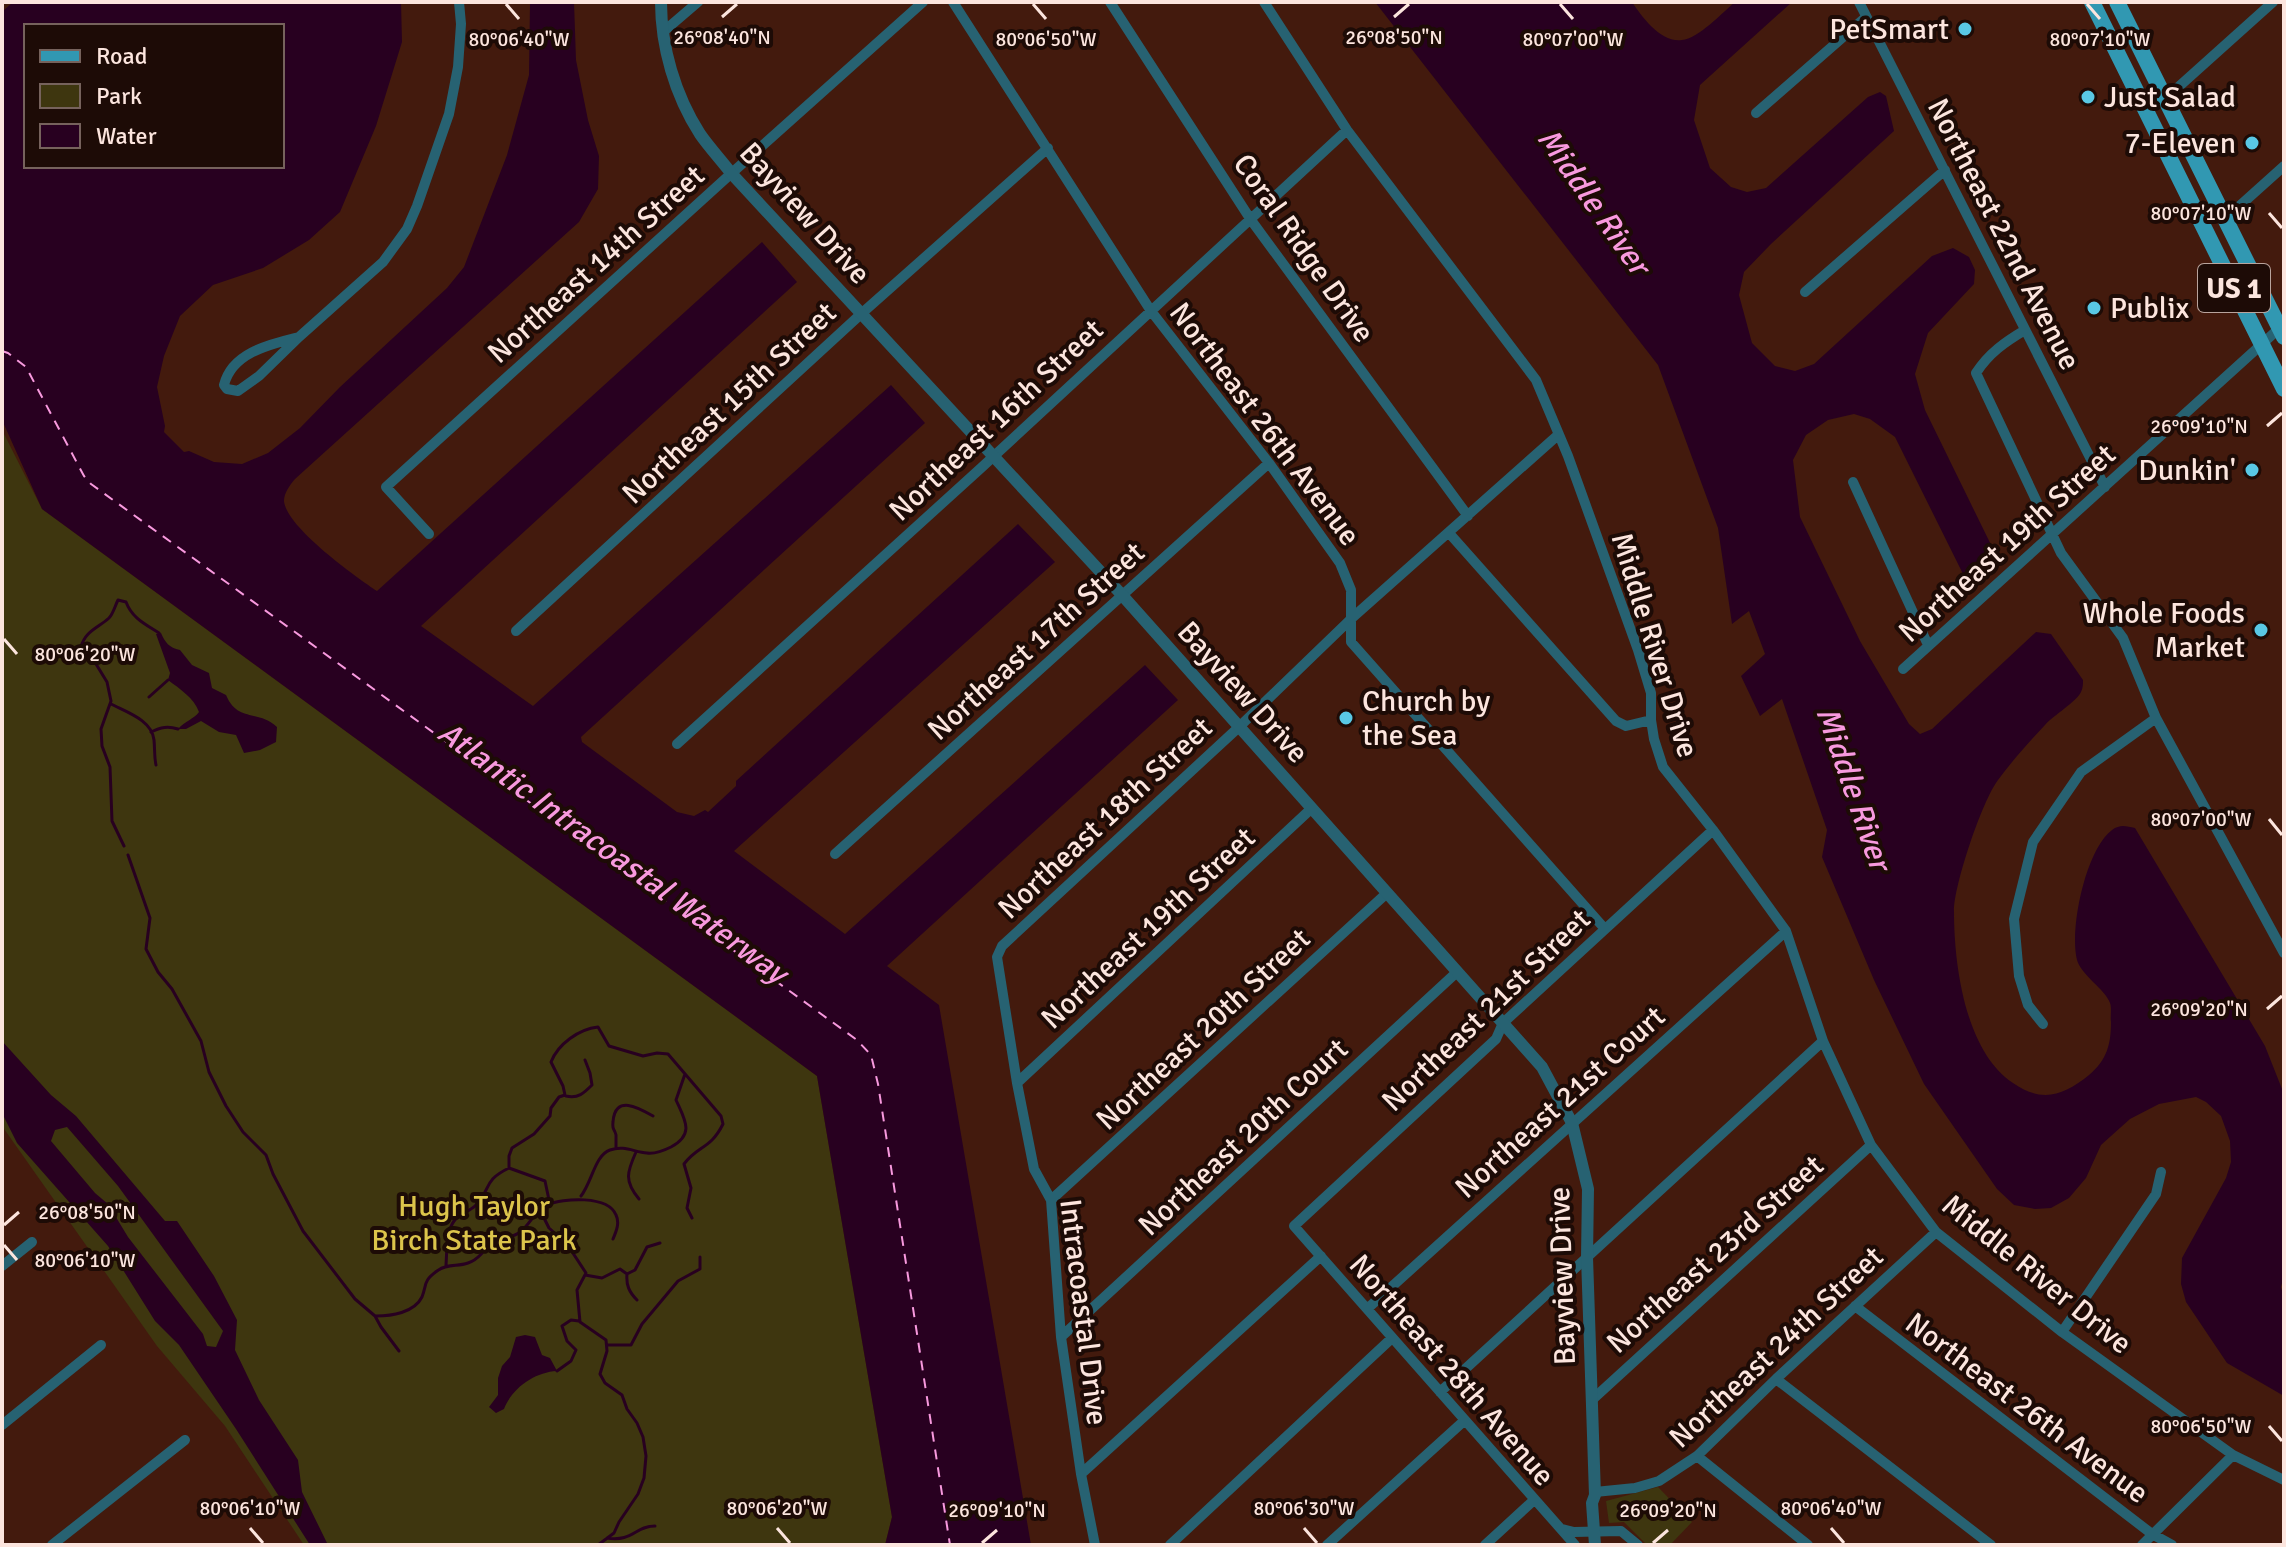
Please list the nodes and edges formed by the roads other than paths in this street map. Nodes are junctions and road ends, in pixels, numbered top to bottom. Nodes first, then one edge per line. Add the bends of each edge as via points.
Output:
1 (459, 2) edge
2 (661, 2) edge
3 (698, 2) edge
4 (923, 2) edge
5 (953, 2) edge
6 (1110, 2) edge
7 (1264, 2) edge
8 (1859, 2) edge
9 (2092, 2) edge
10 (2117, 2) edge
11 (2273, 2) edge
12 (1866, 17) junction
13 (663, 32) junction
14 (2165, 99) junction
15 (2144, 107) junction
16 (1756, 113) dead end
17 (2175, 119) junction
18 (1347, 130) junction
19 (1048, 148) junction
20 (2284, 166) edge
21 (1945, 170) junction
22 (731, 173) junction
23 (2225, 219) junction
24 (1251, 220) junction
25 (1805, 292) dead end
26 (1151, 311) junction
27 (861, 314) junction
28 (2282, 329) edge
29 (2025, 330) junction
30 (299, 337) junction
31 (2261, 343) junction
32 (2284, 389) edge
33 (1558, 435) junction
34 (994, 456) junction
35 (1269, 463) junction
36 (1853, 482) dead end
37 (2105, 487) junction
38 (1468, 516) junction
39 (1449, 533) junction
40 (429, 534) dead end
41 (2052, 535) junction
42 (1122, 595) junction
43 (1352, 618) junction
44 (516, 631) dead end
45 (1928, 645) junction
46 (1903, 669) dead end
47 (2156, 718) junction
48 (1651, 720) junction
49 (1239, 727) junction
50 (677, 744) dead end
51 (1312, 808) junction
52 (1713, 830) junction
53 (835, 854) dead end
54 (1387, 893) junction
55 (1605, 929) junction
56 (1786, 931) junction
57 (1002, 946) joint
58 (2284, 953) edge
59 (1457, 972) junction
60 (1503, 1023) junction
61 (2043, 1024) dead end
62 (1823, 1041) junction
63 (1017, 1083) junction
64 (1572, 1123) junction
65 (1871, 1145) junction
66 (2161, 1172) dead end
67 (1051, 1200) junction
68 (1294, 1226) joint
69 (1936, 1232) junction
70 (32, 1242) dead end
71 (1321, 1256) junction
72 (1587, 1257) junction
73 (2, 1266) edge
74 (1855, 1306) junction
75 (1367, 1309) junction
76 (2062, 1332) junction
77 (1061, 1337) junction
78 (1392, 1338) junction
79 (101, 1345) dead end
80 (1776, 1379) junction
81 (1440, 1392) junction
82 (1593, 1399) junction
83 (1465, 1420) junction
84 (2, 1425) edge
85 (185, 1440) dead end
86 (2233, 1455) junction
87 (1697, 1456) junction
88 (1081, 1474) junction
89 (2284, 1480) edge
90 (1595, 1494) junction
91 (1534, 1500) junction
92 (1559, 1527) junction
93 (2152, 1534) junction
94 (1596, 1536) edge
95 (52, 1545) edge
96 (1095, 1545) edge
97 (1170, 1545) edge
98 (1327, 1545) edge
99 (1485, 1545) edge
100 (1575, 1545) edge
101 (1602, 1545) edge
102 (1638, 1545) edge
103 (1808, 1545) edge
104 (1991, 1545) edge
105 (2142, 1545) edge
106 (2172, 1545) edge

1 - 30 street via 458,67 449,114 407,229 383,262
2 - 13 street, Bayview Drive
3 - 13 street
4 - 22 street, Northeast 14th Street
5 - 19 street, Northeast 26th Avenue
6 - 24 street, Coral Ridge Drive
7 - 18 street, Middle River Drive
8 - 12 street, Northeast 22nd Avenue
9 - 15 main road, US 1
10 - 14 main road, US 1
11 - 14 street
12 - 16 street
12 - 21 street, Northeast 22nd Avenue
13 - 22 street, Bayview Drive via 683,103
14 - 17 main road, US 1
15 - 17 main road via 2160,108
15 - 31 main road, US 1
17 - 23 main road, US 1
18 - 24 street, Northeast 16th Street
18 - 33 street, Middle River Drive via 1536,380
19 - 26 street, Northeast 26th Avenue
19 - 27 street, Northeast 15th Street
20 - 23 street
21 - 25 street
21 - 29 street, Northeast 22nd Avenue
22 - 27 street, Bayview Drive
22 - 40 street, Northeast 14th Street via 386,487
23 - 28 main road, US 1
24 - 26 street, Northeast 16th Street
24 - 38 street, Coral Ridge Drive
26 - 34 street, Northeast 16th Street
26 - 35 street, Northeast 26th Avenue
27 - 34 street, Bayview Drive
27 - 44 street, Northeast 15th Street
28 - 31 street, Northeast 19th Street
29 - 37 street, Northeast 22nd Avenue
29 - 41 street via 1999,346 1976,373
30 - 30 street via 259,347 237,363 224,385 238,391
31 - 32 main road, US 1
31 - 37 street, Northeast 19th Street
33 - 38 street, Northeast 18th Street
33 - 48 street, Middle River Drive via 1638,650 1651,693
34 - 42 street, Bayview Drive
34 - 50 street, Northeast 16th Street
35 - 42 street, Northeast 17th Street
35 - 43 street, Northeast 26th Avenue via 1340,563 1351,590
36 - 45 street
37 - 41 street, Northeast 19th Street
38 - 39 street, Northeast 18th Street
39 - 43 street, Northeast 18th Street
39 - 48 street via 1616,721 1626,726
41 - 45 street, Northeast 19th Street
41 - 47 street via 2123,638
42 - 49 street, Bayview Drive
42 - 53 street, Northeast 17th Street
43 - 49 street, Northeast 18th Street
43 - 55 street, Northeast 26th Avenue via 1351,642
45 - 46 street, Northeast 19th Street
47 - 58 street
47 - 61 street via 2081,772 2033,842 2014,919 2019,976 2028,1005
48 - 52 street, Middle River Drive via 1663,767
49 - 51 street, Bayview Drive
49 - 57 street, Northeast 18th Street
51 - 54 street, Bayview Drive
51 - 63 street, Northeast 19th Street
52 - 55 street, Northeast 21st Street
52 - 56 street, Middle River Drive
54 - 59 street, Bayview Drive
54 - 67 street, Northeast 20th Street
55 - 60 street, Northeast 21st Street
56 - 62 street, Middle River Drive
56 - 64 street, Northeast 21st Court
57 - 63 street, Intracoastal Drive via 997,957
59 - 60 street, Bayview Drive
59 - 77 street, Northeast 20th Court
60 - 64 street, Bayview Drive via 1542,1067
60 - 68 street, Northeast 21st Street via 1496,1039
62 - 65 street, Middle River Drive
62 - 72 street
63 - 67 street, Intracoastal Drive via 1034,1169
64 - 72 street, Bayview Drive via 1588,1189
64 - 75 street, Northeast 21st Court
65 - 69 street, Middle River Drive
65 - 82 street, Northeast 23rd Street
66 - 76 street via 2156,1194
67 - 77 street, Intracoastal Drive
68 - 71 street, Northeast 28th Avenue
69 - 74 street, Northeast 24th Street
69 - 76 street, Middle River Drive
70 - 73 street
71 - 75 street, Northeast 28th Avenue
71 - 88 street
72 - 81 street
72 - 82 street, Bayview Drive
74 - 80 street, Northeast 24th Street
74 - 93 street, Northeast 26th Avenue
75 - 78 street, Northeast 28th Avenue
76 - 86 street, Middle River Drive
77 - 88 street, Intracoastal Drive
78 - 81 street, Northeast 28th Avenue
78 - 97 street
79 - 84 street
80 - 87 street, Northeast 24th Street
80 - 104 street
81 - 83 street, Northeast 28th Avenue
82 - 90 street, Bayview Drive
83 - 91 street, Northeast 28th Avenue
83 - 98 street
85 - 95 street
86 - 89 street, Middle River Drive
86 - 93 street
87 - 90 street, Northeast 24th Street via 1659,1481
87 - 103 street
88 - 96 street, Intracoastal Drive
90 - 94 street, Bayview Drive
91 - 92 street, Northeast 28th Avenue
91 - 99 street
92 - 94 street
92 - 100 street, Northeast 28th Avenue
93 - 105 street
93 - 106 street, Northeast 26th Avenue
94 - 101 street, Bayview Drive
94 - 102 street via 1621,1531

